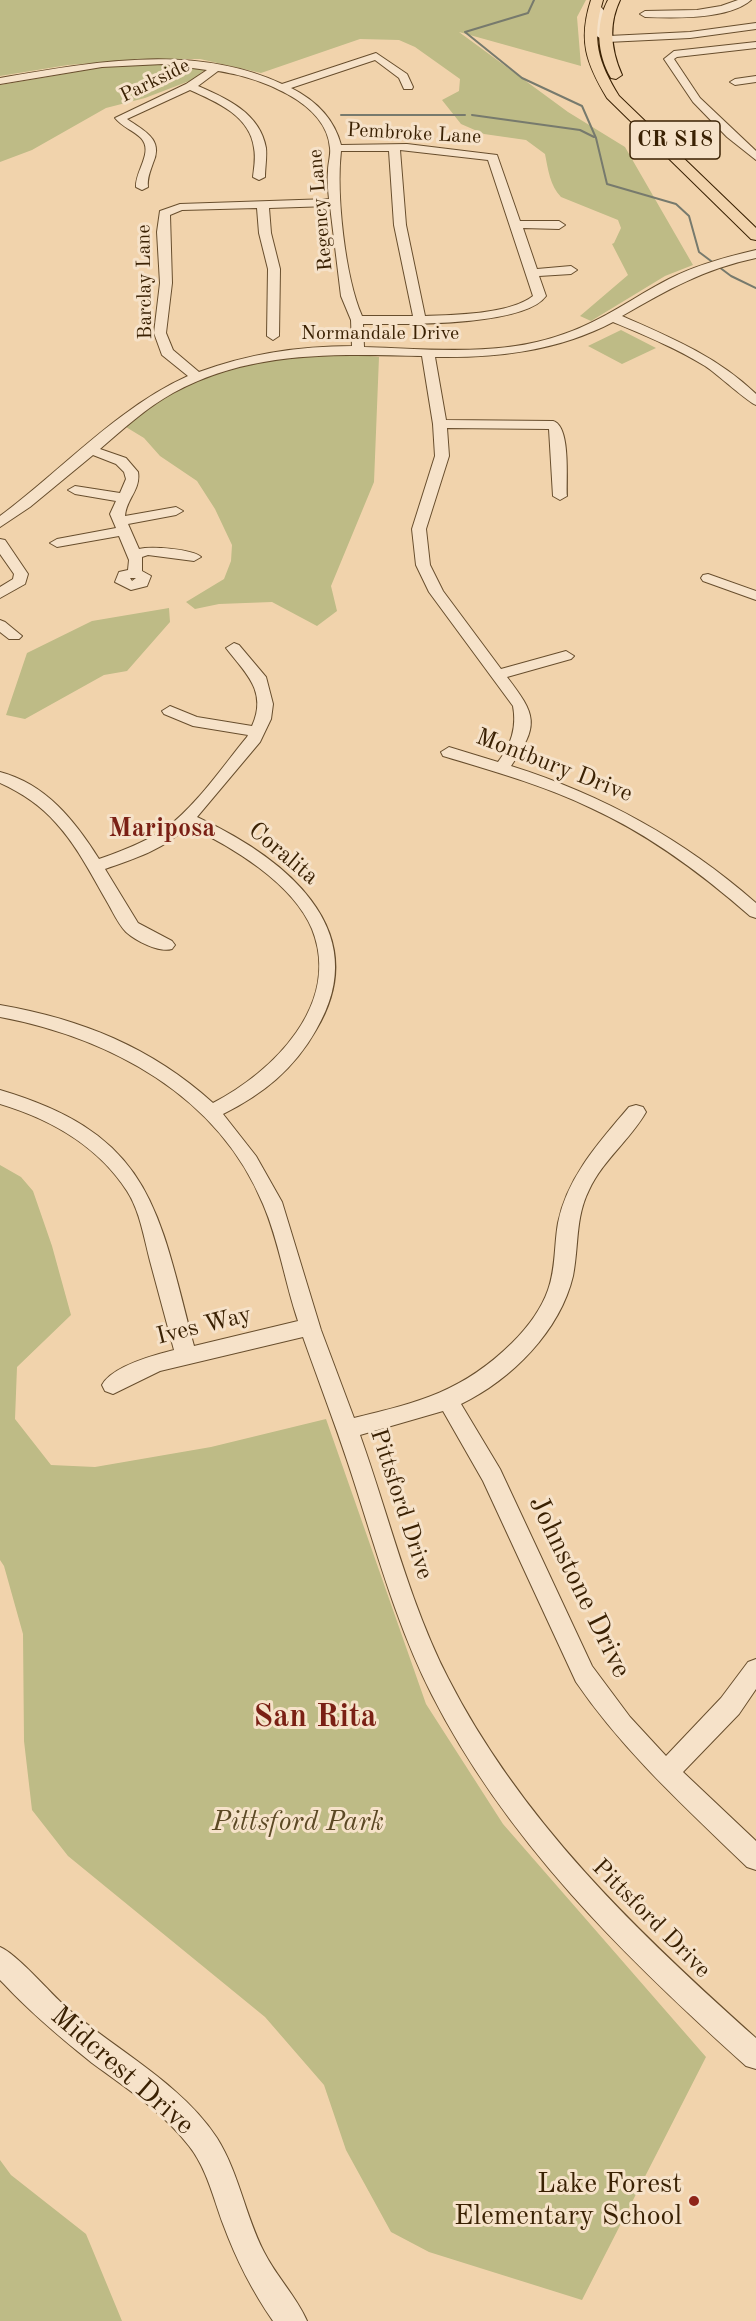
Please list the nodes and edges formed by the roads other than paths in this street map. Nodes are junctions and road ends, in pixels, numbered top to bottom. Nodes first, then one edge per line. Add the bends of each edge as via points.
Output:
1 (614, 0) edge
2 (703, 0) edge
3 (746, 0) edge
4 (596, 3) edge
5 (716, 10) junction
6 (645, 14) dead end
7 (756, 26) edge
8 (741, 28) junction
9 (690, 35) junction
10 (605, 36) junction
11 (756, 45) edge
12 (707, 52) junction
13 (595, 63) junction
14 (218, 67) junction
15 (756, 79) edge
16 (0, 81) edge
17 (735, 82) dead end
18 (190, 86) junction
19 (284, 87) junction
20 (408, 87) dead end
21 (394, 147) junction
22 (336, 148) junction
23 (756, 157) edge
24 (258, 177) dead end
25 (142, 187) dead end
26 (335, 202) junction
27 (263, 205) junction
28 (756, 218) edge
29 (516, 224) junction
30 (559, 225) dead end
31 (756, 236) edge
32 (756, 254) edge
33 (571, 270) dead end
34 (531, 273) junction
35 (613, 317) junction
36 (357, 320) junction
37 (420, 320) junction
38 (273, 336) dead end
39 (358, 351) junction
40 (428, 354) junction
41 (197, 377) junction
42 (756, 401) edge
43 (440, 424) junction
44 (90, 450) junction
45 (75, 490) dead end
46 (560, 496) dead end
47 (125, 498) junction
48 (176, 511) dead end
49 (0, 523) edge
50 (120, 526) junction
51 (0, 543) edge
52 (57, 543) dead end
53 (134, 554) junction
54 (194, 557) dead end
55 (708, 578) dead end
56 (106, 591) dead end
57 (0, 594) edge
58 (756, 596) edge
59 (0, 625) edge
60 (14, 636) dead end
61 (234, 648) dead end
62 (567, 656) dead end
63 (500, 674) junction
64 (170, 711) dead end
65 (258, 732) junction
66 (449, 752) dead end
67 (501, 769) junction
68 (0, 777) edge
69 (186, 819) junction
70 (96, 866) junction
71 (756, 912) edge
72 (166, 945) dead end
73 (0, 1011) edge
74 (0, 1097) edge
75 (211, 1112) junction
76 (636, 1112) dead end
77 (310, 1327) junction
78 (186, 1356) junction
79 (113, 1385) dead end
80 (448, 1401) junction
81 (348, 1429) junction
82 (756, 1670) edge
83 (667, 1772) junction
84 (756, 1858) edge
85 (0, 1960) edge
86 (756, 2056) edge
87 (291, 2321) edge

1 - 10 main road, CR S18
2 - 5 street
3 - 5 street
4 - 10 street, CR S18 via 600,12 596,28 598,34
4 - 13 main road via 589,33
5 - 6 street
5 - 8 street
7 - 8 street
8 - 9 street
9 - 10 street
9 - 12 street
10 - 13 street via 596,41 599,56
10 - 28 main road, CR S18 via 613,68 631,97
11 - 12 street
12 - 23 street via 669,59 680,82
13 - 31 main road via 614,98
14 - 16 street, Regency Lane via 164,61 120,62
14 - 18 street, Parkside
14 - 19 street, Regency Lane
15 - 17 street
18 - 24 street via 227,104 252,126 260,149
18 - 25 street, Parkside via 120,118 140,130 151,144 152,156 141,177
19 - 20 street via 376,56 403,76
19 - 22 street, Regency Lane via 322,116 331,129
21 - 22 street, Pembroke Lane
21 - 29 street, Pembroke Lane via 491,156
21 - 37 street via 400,225
22 - 26 street, Regency Lane
26 - 27 street
26 - 36 street, Regency Lane via 347,296
27 - 38 street via 274,269
27 - 41 street, Barclay Lane via 180,207 163,217 166,283 160,333 167,352
29 - 30 street
29 - 34 street
32 - 35 street, Normandale Drive via 670,283
33 - 34 street
34 - 37 street via 540,296 537,301 479,317
35 - 40 street, Normandale Drive via 576,334 529,347 489,353
35 - 42 street via 705,360
36 - 37 street
36 - 39 street, Regency Lane
39 - 40 street, Normandale Drive
39 - 41 street, Normandale Drive via 269,357
40 - 43 street
41 - 44 street, Normandale Drive via 156,397
43 - 46 street via 553,425 558,435
43 - 63 street via 442,456 420,529 423,565 436,592
44 - 47 street via 119,460 130,470 132,485
44 - 49 street, Normandale Drive
45 - 47 street
47 - 50 street via 118,510
48 - 50 street
50 - 52 street
50 - 53 street
51 - 57 street via 21,574 20,581
53 - 54 street via 148,551
53 - 56 street via 135,573 144,576 144,581
55 - 58 street
59 - 60 street
61 - 65 street via 258,677 263,692 266,704
62 - 63 street
63 - 67 street via 521,706 524,720 520,739
64 - 65 street via 193,721
65 - 69 street
66 - 67 street, Montbury Drive
67 - 71 street, Montbury Drive via 580,797 654,834 702,866
68 - 70 street via 46,802
69 - 70 street via 151,845
69 - 75 street, Coralita via 236,844 303,901 321,932 329,963 326,992 318,1012 287,1058 268,1077
70 - 72 street via 132,927
73 - 75 street, Pittsford Drive via 80,1029 127,1049 170,1076
74 - 78 street via 48,1114 79,1132 101,1149 134,1187 152,1230
75 - 77 street, Pittsford Drive via 251,1161 276,1210
76 - 80 street via 600,1154 580,1186 568,1221 562,1279 554,1304 538,1328 493,1376
77 - 78 street, Ives Way
77 - 81 street, Pittsford Drive
78 - 79 street, Ives Way via 139,1370
80 - 81 street
80 - 83 street, Johnstone Drive via 492,1476 584,1674 621,1726
81 - 86 street, Pittsford Drive via 398,1584 438,1684 459,1724 526,1823 608,1916
82 - 83 street via 730,1706
83 - 84 street, Johnstone Drive
85 - 87 street, Midcrest Drive via 67,2026 158,2095 206,2146 256,2267

